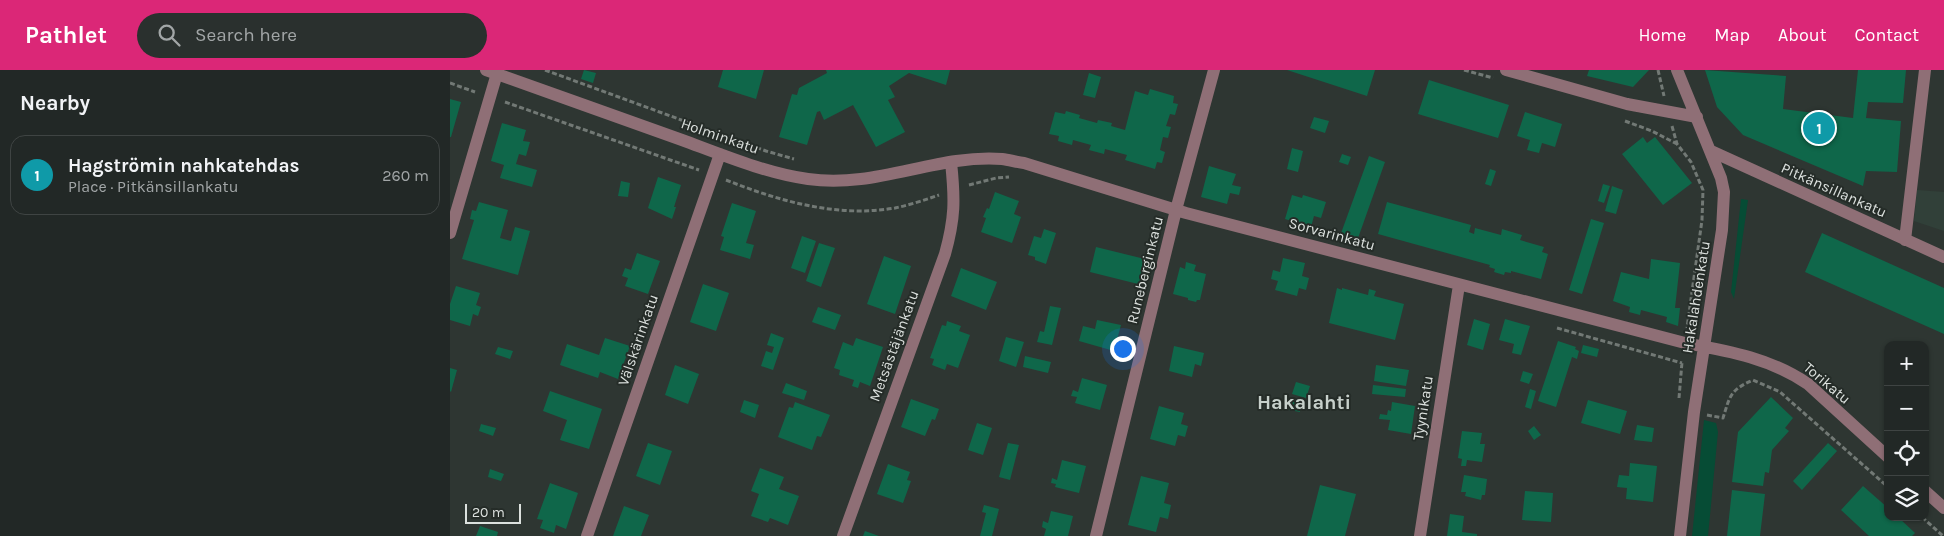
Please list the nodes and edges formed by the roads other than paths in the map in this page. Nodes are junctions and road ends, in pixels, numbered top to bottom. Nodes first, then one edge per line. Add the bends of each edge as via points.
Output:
1 (1214, 70) edge
2 (1506, 70) edge
3 (1677, 70) edge
4 (1925, 70) edge
5 (494, 71) edge
6 (1697, 117) junction
7 (1711, 151) junction
8 (720, 154) junction
9 (951, 162) junction
10 (1176, 210) junction
11 (450, 233) edge
12 (1905, 240) junction
13 (1944, 257) edge
14 (1459, 285) junction
15 (1705, 347) junction
16 (1884, 453) edge
17 (1929, 495) edge
18 (1944, 508) edge
19 (587, 536) edge
20 (843, 536) edge
21 (1096, 536) edge
22 (1420, 536) edge
23 (1680, 536) edge

1 - 10 street, Runeberginkatu
2 - 6 street via 1627,104
3 - 6 street, Hakalahdenkatu
4 - 12 street
5 - 8 street, Holminkatu
5 - 11 street via 491,97
6 - 7 street, Hakalahdenkatu
7 - 12 street, Pitkänsillankatu
7 - 15 street, Hakalahdenkatu via 1724,192 1722,230
8 - 9 street, Holminkatu via 783,174 834,181 869,179
8 - 19 street, Välskärinkatu
9 - 10 street, Sorvarinkatu via 1003,159
9 - 20 street, Metsästäjänkatu via 955,205 945,254
10 - 14 street, Sorvarinkatu
10 - 21 street, Runeberginkatu
12 - 13 street, Pitkänsillankatu
14 - 15 street, Sorvarinkatu
14 - 22 street, Tyynikatu
15 - 16 street, Torikatu via 1757,358 1794,375
15 - 23 street, Hakalahdenkatu
17 - 18 street

